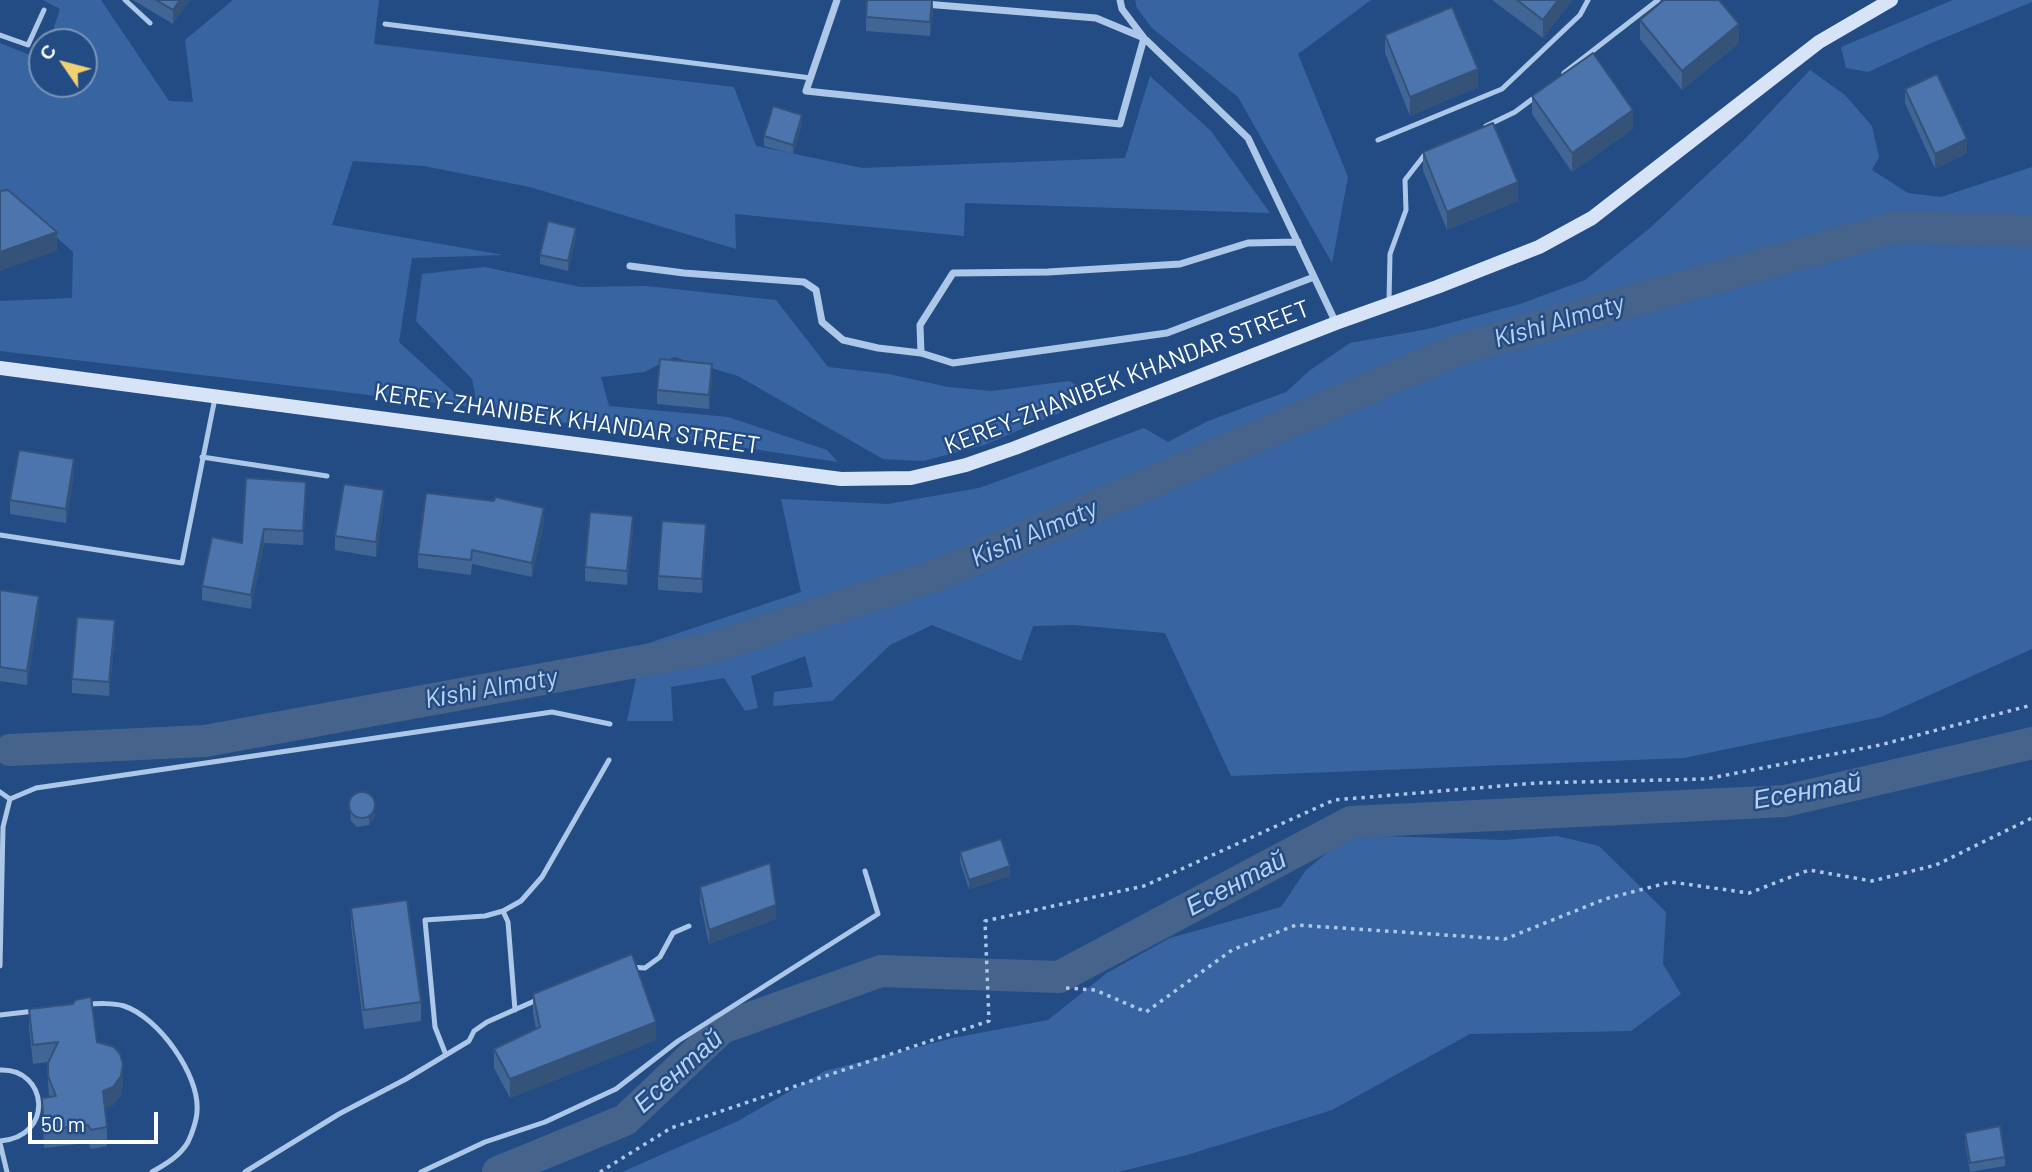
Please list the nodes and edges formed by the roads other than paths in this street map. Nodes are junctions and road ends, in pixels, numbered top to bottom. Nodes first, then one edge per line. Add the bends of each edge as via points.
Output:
1 (125, 0) edge
2 (838, 0) edge
3 (1120, 0) edge
4 (1588, 0) edge
5 (1658, 0) edge
6 (1891, 0) edge
7 (919, 4) edge
8 (44, 10) dead end
9 (150, 23) dead end
10 (385, 24) dead end
11 (0, 35) edge
12 (1144, 38) junction
13 (811, 78) junction
14 (1557, 79) edge
15 (1536, 96) edge
16 (1477, 130) edge
17 (1378, 140) dead end
18 (1439, 147) edge
19 (1298, 242) junction
20 (630, 266) dead end
21 (1314, 276) junction
22 (1389, 304) junction
23 (1336, 323) junction
24 (922, 353) junction
25 (0, 368) edge
26 (216, 396) junction
27 (202, 457) junction
28 (327, 476) dead end
29 (0, 535) edge
30 (610, 724) dead end
31 (609, 761) dead end
32 (0, 792) edge
33 (10, 799) junction
34 (865, 871) dead end
35 (503, 911) junction
36 (689, 926) dead end
37 (0, 966) edge
38 (621, 967) edge
39 (551, 994) edge
40 (82, 1005) edge
41 (515, 1010) junction
42 (38, 1011) edge
43 (0, 1015) edge
44 (446, 1055) junction
45 (0, 1070) edge
46 (0, 1142) edge
47 (7, 1172) edge
48 (152, 1172) edge
49 (245, 1172) edge
50 (421, 1172) edge

1 - 9 lane
2 - 13 street
3 - 12 street
4 - 17 lane via 1580,15 1502,89
5 - 14 lane
6 - 22 main road, KEREY-ZHANIBEK KHANDAR STREET via 1819,41 1592,218 1539,247
7 - 12 street via 1096,18
8 - 11 lane via 28,45
10 - 13 lane
12 - 13 street via 1120,124 806,91
12 - 19 street via 1248,138
15 - 16 lane via 1515,113
18 - 22 lane via 1426,153 1405,180 1406,210 1390,254
19 - 21 street
19 - 24 street via 1248,243 1180,264 953,273 919,325
20 - 24 street via 804,282 816,290 822,322 843,340
21 - 23 street
21 - 24 street via 1167,333 953,363
22 - 23 main road, KEREY-ZHANIBEK KHANDAR STREET
23 - 26 main road, KEREY-ZHANIBEK KHANDAR STREET via 1015,448 911,478 841,479
25 - 26 main road, KEREY-ZHANIBEK KHANDAR STREET
26 - 27 lane
27 - 28 lane
27 - 29 lane via 182,563
30 - 33 lane via 552,712 36,788
31 - 35 lane via 542,877 520,901
32 - 33 lane
33 - 37 lane via 3,827
34 - 50 lane via 878,914 678,1041 616,1089
35 - 41 lane via 508,922
35 - 44 lane via 425,920 435,1027
36 - 38 lane via 673,933 660,957 645,968
39 - 41 lane
40 - 48 lane via 124,1006 152,1022 191,1076 197,1110 188,1141 171,1162
41 - 44 lane via 487,1022 469,1041
42 - 43 lane
44 - 49 lane
45 - 46 lane via 19,1073 29,1081 39,1103 32,1126 23,1135
46 - 47 lane

